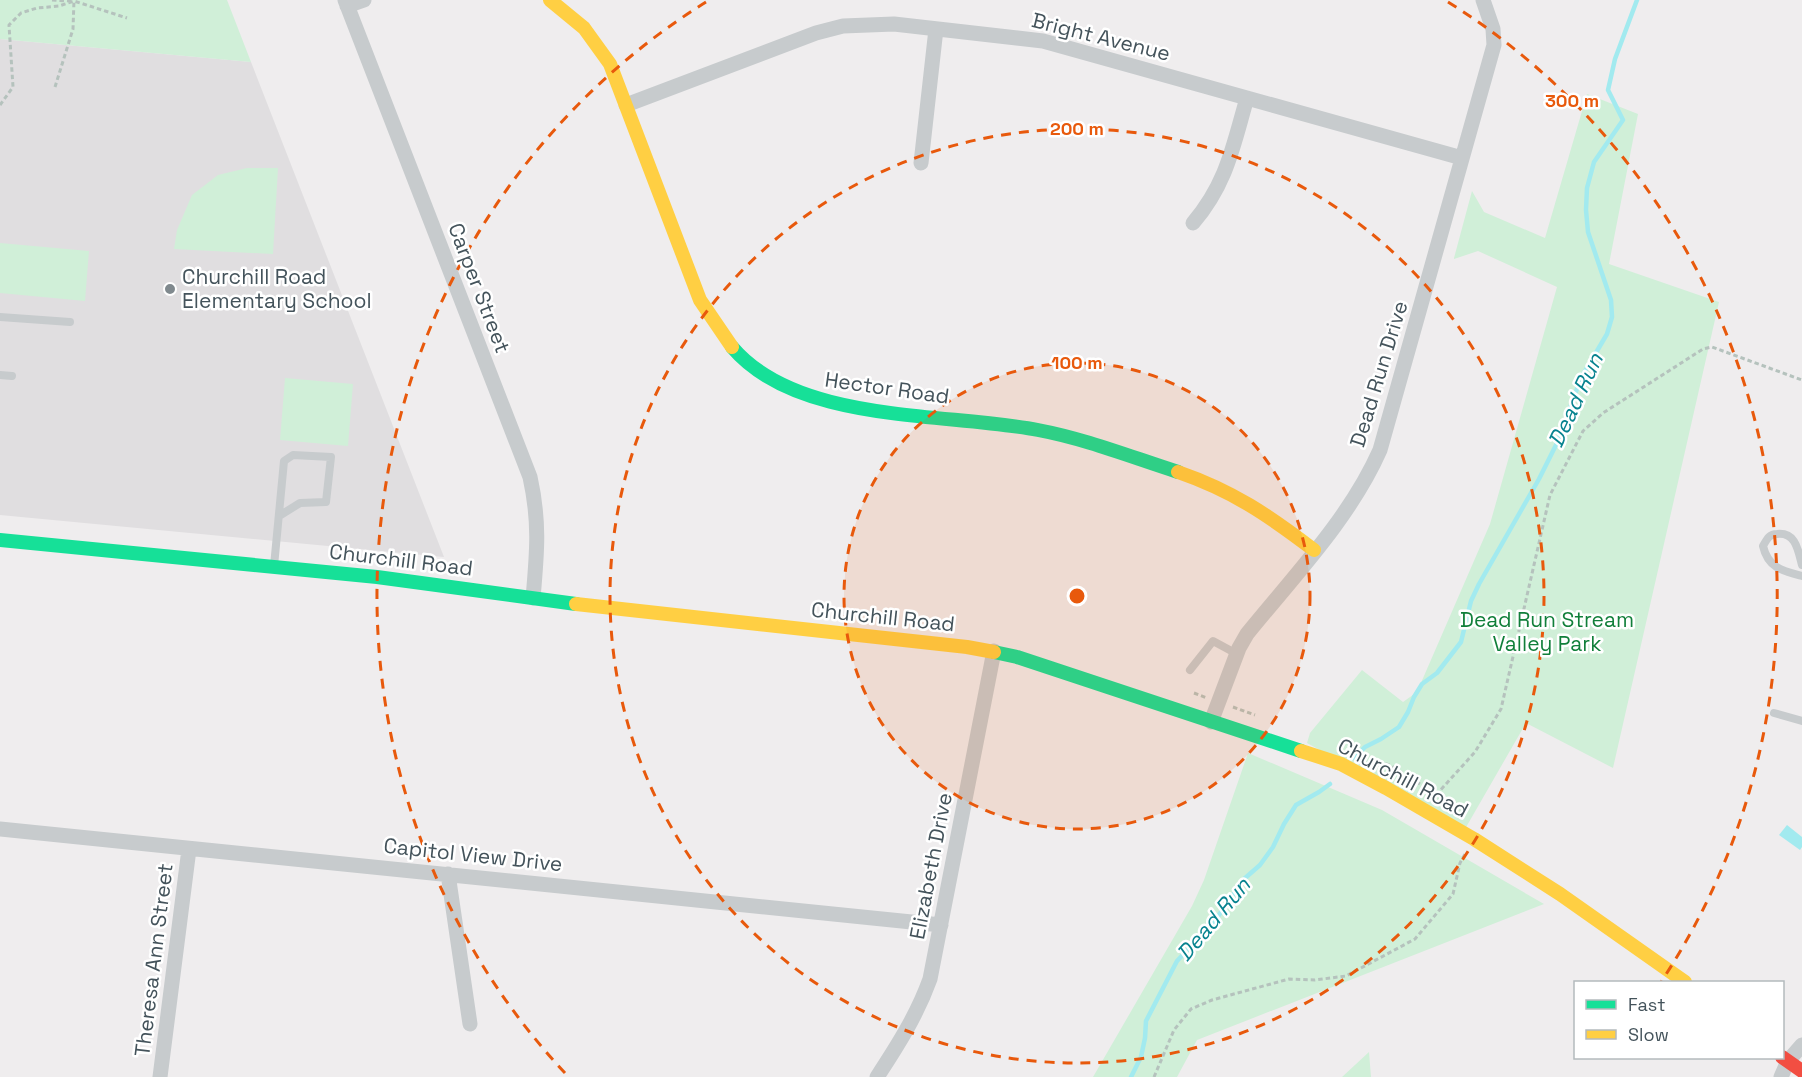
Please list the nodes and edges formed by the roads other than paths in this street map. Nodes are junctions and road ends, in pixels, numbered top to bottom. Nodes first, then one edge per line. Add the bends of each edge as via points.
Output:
1 (364, 0) edge
2 (550, 0) edge
3 (1483, 0) edge
4 (346, 3) edge
5 (936, 29) junction
6 (1247, 98) junction
7 (626, 105) junction
8 (1462, 158) junction
9 (921, 163) dead end
10 (1193, 223) dead end
11 (0, 317) edge
12 (70, 322) dead end
13 (0, 375) edge
14 (12, 376) dead end
15 (279, 516) junction
16 (0, 540) edge
17 (1314, 550) junction
18 (1802, 565) edge
19 (274, 567) junction
20 (1802, 576) edge
21 (533, 598) junction
22 (994, 651) junction
23 (1237, 654) junction
24 (1190, 670) dead end
25 (1774, 713) dead end
26 (1802, 721) edge
27 (1211, 722) junction
28 (0, 829) edge
29 (189, 849) junction
30 (448, 874) junction
31 (941, 926) junction
32 (1684, 981) edge
33 (470, 1024) dead end
34 (1802, 1045) edge
35 (1785, 1059) edge
36 (1802, 1071) edge
37 (160, 1077) edge
38 (877, 1077) edge
39 (1781, 1077) edge

1 - 4 street
2 - 7 street, Hector Road via 584,26 598,44
3 - 8 street, Dead Run Drive via 1494,45
4 - 21 street, Carper Street via 530,477 538,532
5 - 6 street, Bright Avenue via 1042,41
5 - 7 street, Bright Avenue via 843,26
5 - 9 street
6 - 8 street, Bright Avenue
6 - 10 street via 1227,169 1207,207
7 - 17 street, Hector Road via 700,300 730,346 771,380 823,402 1006,424 1100,446 1217,486 1245,500
8 - 17 street, Dead Run Drive via 1380,450 1353,501
11 - 12 lane
13 - 14 lane
15 - 15 lane via 284,461 293,455 331,457 326,502 300,503
15 - 19 lane
16 - 19 street, Churchill Road
17 - 23 street, Dead Run Drive via 1247,634
18 - 20 lane via 1793,538 1784,533 1767,539 1763,546 1770,563
19 - 21 street, Churchill Road
21 - 22 street, Churchill Road
22 - 27 street, Churchill Road
22 - 31 street, Elizabeth Drive
23 - 24 lane via 1214,641
23 - 27 street, Dead Run Drive
25 - 26 lane
27 - 32 street, Churchill Road via 1341,764 1374,781 1569,901
28 - 29 street, Capitol View Drive
29 - 30 street, Capitol View Drive
29 - 37 street, Theresa Ann Street
30 - 31 street, Capitol View Drive
30 - 33 street
31 - 38 street, Elizabeth Drive via 921,1006
34 - 35 street
35 - 36 street
35 - 39 street

